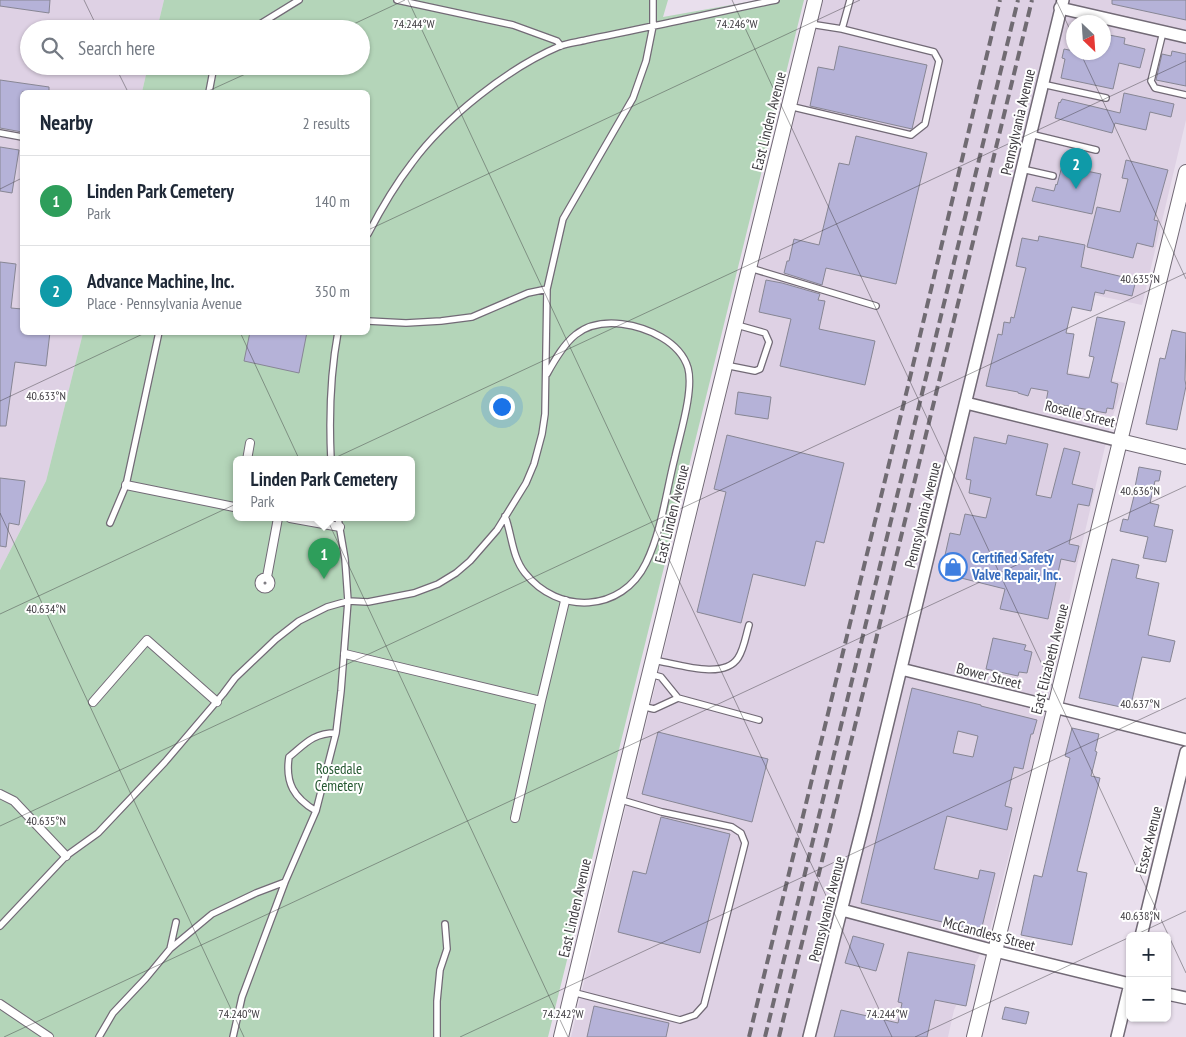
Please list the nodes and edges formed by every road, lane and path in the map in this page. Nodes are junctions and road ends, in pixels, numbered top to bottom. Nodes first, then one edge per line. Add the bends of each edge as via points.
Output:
1 (299, 0) edge
2 (397, 0) edge
3 (653, 0) edge
4 (776, 0) edge
5 (815, 0) edge
6 (850, 0) edge
7 (1062, 4) edge
8 (267, 20) edge
9 (810, 24) junction
10 (653, 26) junction
11 (842, 29) junction
12 (1163, 32) junction
13 (1186, 37) edge
14 (562, 46) junction
15 (212, 75) edge
16 (1042, 84) junction
17 (209, 90) edge
18 (1186, 95) edge
19 (1106, 98) dead end
20 (790, 106) junction
21 (0, 133) edge
22 (1030, 134) junction
23 (20, 136) edge
24 (1096, 150) dead end
25 (1022, 169) junction
26 (1186, 172) edge
27 (1054, 176) dead end
28 (370, 231) edge
29 (750, 268) junction
30 (547, 289) junction
31 (876, 306) dead end
32 (370, 321) edge
33 (736, 325) junction
34 (158, 335) edge
35 (337, 335) edge
36 (726, 365) junction
37 (546, 375) junction
38 (966, 403) junction
39 (1120, 441) junction
40 (250, 443) dead end
41 (248, 456) edge
42 (331, 456) edge
43 (1186, 457) edge
44 (126, 485) junction
45 (233, 506) edge
46 (505, 516) junction
47 (277, 521) edge
48 (307, 521) edge
49 (339, 521) edge
50 (110, 523) dead end
51 (340, 527) junction
52 (267, 577) dead end
53 (348, 601) junction
54 (565, 601) junction
55 (749, 625) dead end
56 (345, 654) junction
57 (653, 660) junction
58 (901, 669) junction
59 (649, 674) junction
60 (678, 698) junction
61 (541, 701) junction
62 (93, 702) dead end
63 (217, 702) junction
64 (641, 706) junction
65 (1055, 708) junction
66 (759, 720) dead end
67 (336, 733) junction
68 (1186, 740) edge
69 (1186, 752) edge
70 (0, 794) edge
71 (618, 799) junction
72 (316, 811) junction
73 (515, 818) dead end
74 (66, 856) junction
75 (285, 882) junction
76 (842, 910) junction
77 (176, 922) dead end
78 (446, 924) dead end
79 (0, 926) edge
80 (1143, 932) edge
81 (170, 949) junction
82 (995, 951) junction
83 (1126, 983) edge
84 (572, 992) junction
85 (1171, 995) edge
86 (1186, 998) edge
87 (1126, 1000) edge
88 (0, 1004) edge
89 (38, 1034) edge
90 (49, 1037) edge
91 (99, 1037) edge
92 (233, 1037) edge
93 (437, 1037) edge
94 (561, 1037) edge
95 (809, 1037) edge
96 (974, 1037) edge
97 (1117, 1037) edge

1 - 8 lane
2 - 14 lane via 513,26 557,40
3 - 10 lane
4 - 10 lane
5 - 9 street, East Linden Avenue
6 - 11 lane
7 - 12 street
7 - 16 street, Pennsylvania Avenue
9 - 11 lane
9 - 20 street, East Linden Avenue
10 - 14 lane
10 - 30 lane via 646,61 633,98 563,219
11 - 20 lane via 934,52 939,61 925,124 911,134
12 - 13 street
12 - 18 lane via 1152,85
14 - 28 lane via 506,77 435,136 399,181
15 - 17 lane
16 - 19 lane
16 - 22 street, Pennsylvania Avenue
20 - 29 street, East Linden Avenue
21 - 23 lane
22 - 24 lane
22 - 25 street, Pennsylvania Avenue
25 - 27 lane
25 - 38 street, Pennsylvania Avenue
26 - 39 street, East Elizabeth Avenue
29 - 31 lane
29 - 33 street, East Linden Avenue
30 - 32 lane via 528,293 472,317 406,323
30 - 37 lane
33 - 36 street, East Linden Avenue
33 - 36 lane via 765,333 769,342 760,369 755,371
34 - 44 lane
35 - 42 lane via 330,399
36 - 57 street, East Linden Avenue
37 - 46 lane via 545,414 534,464
37 - 54 lane via 572,336 606,322 639,327 671,343 688,368 689,393 661,520 646,563 622,592 601,602
38 - 39 street, Roselle Street
38 - 58 street, Pennsylvania Avenue
39 - 43 street, Roselle Street
39 - 65 street, East Elizabeth Avenue
40 - 41 street
44 - 45 street
44 - 50 lane
46 - 53 lane via 470,561 438,584 393,598
46 - 54 lane via 519,564 526,574 545,593
47 - 52 street
48 - 51 street
49 - 51 lane
51 - 53 lane
53 - 56 lane
53 - 63 lane via 299,621 235,678
54 - 61 street
55 - 57 lane via 738,660 723,669 712,671
56 - 61 street
56 - 67 lane
57 - 59 street, East Linden Avenue
58 - 65 street, Bower Street
58 - 76 street, Pennsylvania Avenue
59 - 60 lane via 661,677
59 - 64 street, East Linden Avenue
60 - 64 lane via 654,708
60 - 66 lane
61 - 73 street
62 - 63 street via 147,640
63 - 74 lane via 166,762 98,833
64 - 71 street, East Linden Avenue
65 - 68 street, Bower Street
65 - 82 street, East Elizabeth Avenue
67 - 72 lane
67 - 72 lane via 314,736 289,757 290,786 302,803
69 - 80 street, Essex Avenue
70 - 74 street via 14,801
71 - 84 street, East Linden Avenue
71 - 84 lane via 732,827 741,832 744,843 704,1005 695,1015 680,1020
72 - 75 lane
74 - 79 lane
75 - 81 lane via 212,914
75 - 92 lane via 242,997
76 - 82 street, McCandless Street
76 - 95 street, Pennsylvania Avenue
77 - 81 lane
78 - 93 lane via 447,949 440,970
81 - 91 lane via 113,1013
82 - 83 street, McCandless Street
82 - 96 street, East Elizabeth Avenue
84 - 94 street, East Linden Avenue
85 - 86 street
87 - 97 street
88 - 89 street
89 - 90 street

